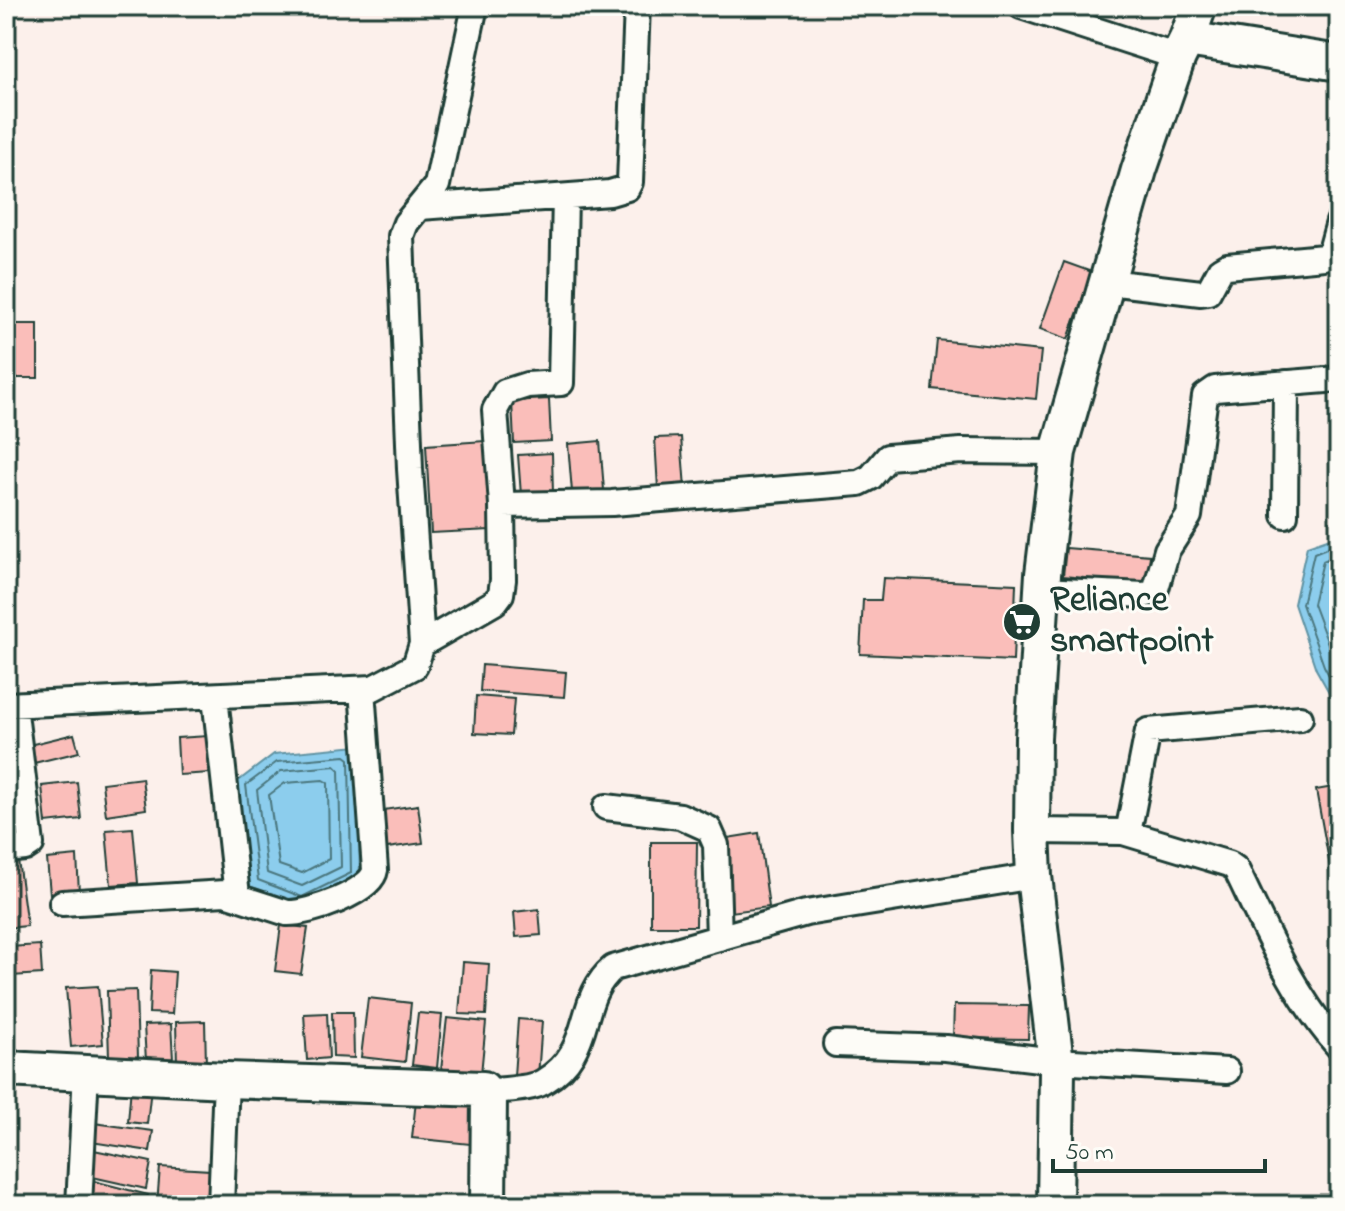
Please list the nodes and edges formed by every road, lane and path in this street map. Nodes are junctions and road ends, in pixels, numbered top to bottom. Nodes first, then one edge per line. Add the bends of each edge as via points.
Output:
1 (475, 6) edge
2 (637, 6) edge
3 (1021, 6) edge
4 (1199, 6) edge
5 (1183, 48) junction
6 (1339, 63) edge
7 (565, 197) junction
8 (420, 207) junction
9 (1339, 222) edge
10 (1108, 282) junction
11 (1339, 379) edge
12 (1286, 383) junction
13 (1058, 452) junction
14 (502, 505) junction
15 (1285, 515) dead end
16 (1042, 590) junction
17 (422, 644) junction
18 (362, 689) junction
19 (215, 697) junction
20 (10, 705) edge
21 (1300, 718) dead end
22 (606, 807) dead end
23 (1032, 831) junction
24 (1128, 833) junction
25 (6, 850) edge
26 (1034, 876) junction
27 (237, 895) junction
28 (62, 903) dead end
29 (719, 938) junction
30 (836, 1044) dead end
31 (1339, 1047) edge
32 (1056, 1061) junction
33 (6, 1069) edge
34 (1227, 1071) dead end
35 (86, 1072) junction
36 (226, 1080) junction
37 (488, 1092) junction
38 (79, 1205) edge
39 (221, 1205) edge
40 (488, 1205) edge
41 (1055, 1205) edge

1 - 8 street via 437,185
2 - 7 street via 630,182 623,191
3 - 5 street
4 - 5 street
5 - 6 street
5 - 10 street via 1139,170
7 - 8 street
7 - 14 street via 561,383 505,392 495,410
8 - 17 street via 401,236
9 - 10 street via 1331,251 1324,257 1227,266 1208,292
10 - 13 street
11 - 12 street
12 - 15 street
12 - 16 street via 1215,389 1205,396 1189,516 1167,550 1155,592
13 - 14 street via 924,452 888,457 859,483 589,505
13 - 16 street
14 - 17 street via 501,594
16 - 23 street
17 - 18 street via 415,666 379,686
18 - 19 street
18 - 27 street via 375,870 371,881 297,913
19 - 20 street
19 - 27 street
20 - 25 street via 31,844
21 - 24 street via 1148,731
22 - 29 street via 680,816 709,829 716,845
23 - 24 street
23 - 26 street
24 - 31 street via 1236,869 1298,991
26 - 29 street via 806,913
26 - 32 street
27 - 28 street
29 - 37 street via 613,968 596,985 579,1043 561,1067 541,1083
30 - 32 street via 946,1048
32 - 34 street
32 - 41 street
33 - 35 street
35 - 36 street
35 - 38 street
36 - 37 street
36 - 39 street
37 - 40 street

